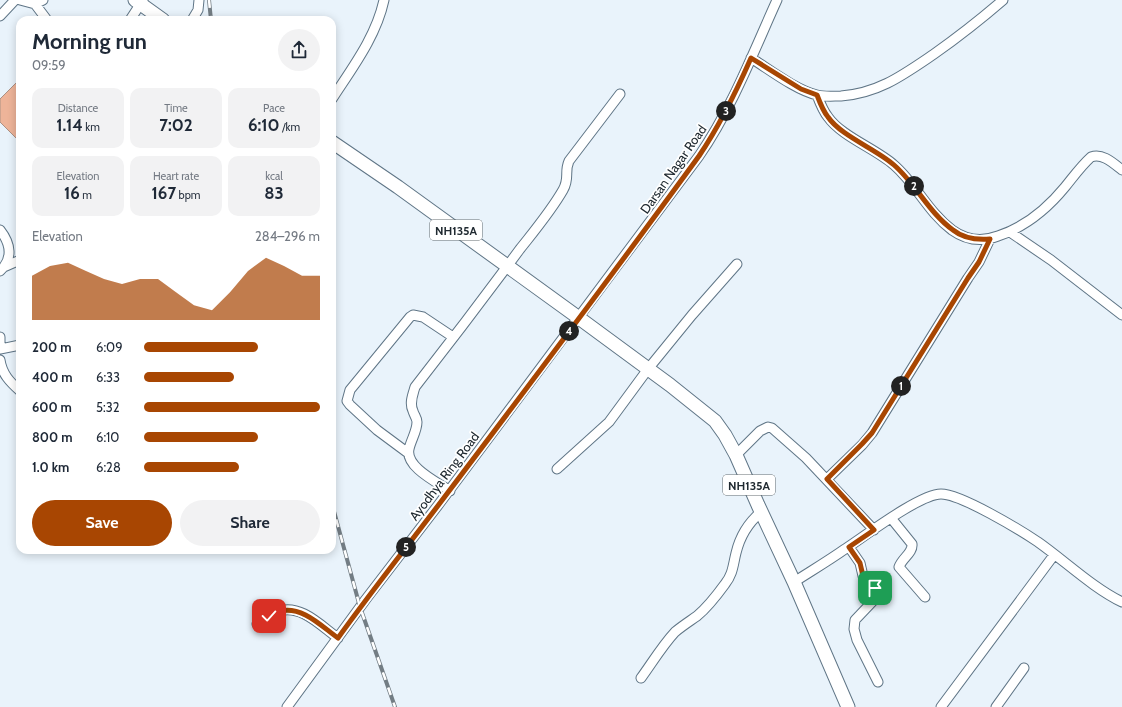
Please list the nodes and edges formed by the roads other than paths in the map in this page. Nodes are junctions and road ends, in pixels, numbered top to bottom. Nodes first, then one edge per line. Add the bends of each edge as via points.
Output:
1 (15, 0) edge
2 (20, 0) edge
3 (199, 0) edge
4 (384, 0) edge
5 (778, 0) edge
6 (1003, 0) edge
7 (140, 1) edge
8 (39, 2) edge
9 (0, 16) edge
10 (45, 16) edge
11 (132, 16) edge
12 (158, 16) edge
13 (194, 16) edge
14 (751, 58) junction
15 (336, 93) edge
16 (620, 94) dead end
17 (817, 95) junction
18 (336, 145) edge
19 (1122, 170) edge
20 (0, 230) edge
21 (1010, 232) junction
22 (990, 239) junction
23 (16, 262) edge
24 (736, 264) dead end
25 (507, 267) junction
26 (2, 269) edge
27 (1122, 315) edge
28 (579, 318) junction
29 (0, 337) edge
30 (453, 337) junction
31 (0, 345) edge
32 (16, 346) edge
33 (0, 349) edge
34 (0, 360) edge
35 (648, 369) junction
36 (16, 387) edge
37 (408, 453) junction
38 (736, 455) junction
39 (557, 469) dead end
40 (827, 479) junction
41 (450, 491) junction
42 (761, 512) junction
43 (891, 518) junction
44 (874, 530) junction
45 (849, 547) junction
46 (1054, 554) junction
47 (794, 582) junction
48 (925, 597) dead end
49 (1121, 601) edge
50 (257, 624) dead end
51 (338, 638) junction
52 (1024, 668) dead end
53 (641, 678) dead end
54 (878, 682) dead end
55 (287, 707) edge
56 (848, 707) edge
57 (941, 707) edge
58 (996, 707) edge

1 - 9 street
2 - 8 street
3 - 13 street
4 - 15 street via 375,29
5 - 14 street, Darsan Nagar Road
6 - 17 street via 966,31 898,78 856,95
7 - 11 street
7 - 12 highway
8 - 10 street
14 - 17 street via 801,89
14 - 28 street, Darsan Nagar Road via 715,132
16 - 25 street via 569,161 566,167 568,178 563,190
17 - 22 street via 828,118 837,127 893,164 906,176 929,207 953,230 967,238
18 - 25 highway, NH135A
19 - 21 street via 1104,156 1091,157 1049,204 1028,222
20 - 26 street via 5,236 10,253
21 - 22 street
21 - 27 street
22 - 40 street via 979,262 872,433
23 - 26 street
24 - 35 street
25 - 28 highway, NH135A
25 - 30 street
28 - 35 highway, NH135A
28 - 41 street, Ayodhya Ring Road
29 - 31 street
30 - 37 street via 415,387 411,402 416,428
30 - 37 street via 423,317 413,314 350,390 347,401 350,405
32 - 33 street
34 - 36 street via 5,375
35 - 38 highway, NH135A via 715,421
35 - 39 street via 608,422
37 - 41 street via 414,466
38 - 40 street via 760,431 772,428
38 - 42 highway, NH135A
40 - 44 street
41 - 51 street, Ayodhya Ring Road
42 - 47 highway, NH135A
42 - 53 street via 743,533 733,571 725,585 705,608 672,636
43 - 44 street
43 - 46 street via 934,494 954,496
43 - 48 street via 912,544 910,552 899,567
44 - 45 street
45 - 47 street
45 - 54 street via 860,563 863,576 876,592 875,599 855,620 854,629
46 - 49 street via 1106,593
46 - 57 street
47 - 56 highway, NH135A
50 - 51 street via 280,611 302,612
51 - 55 street, Ayodhya Ring Road
52 - 58 street

